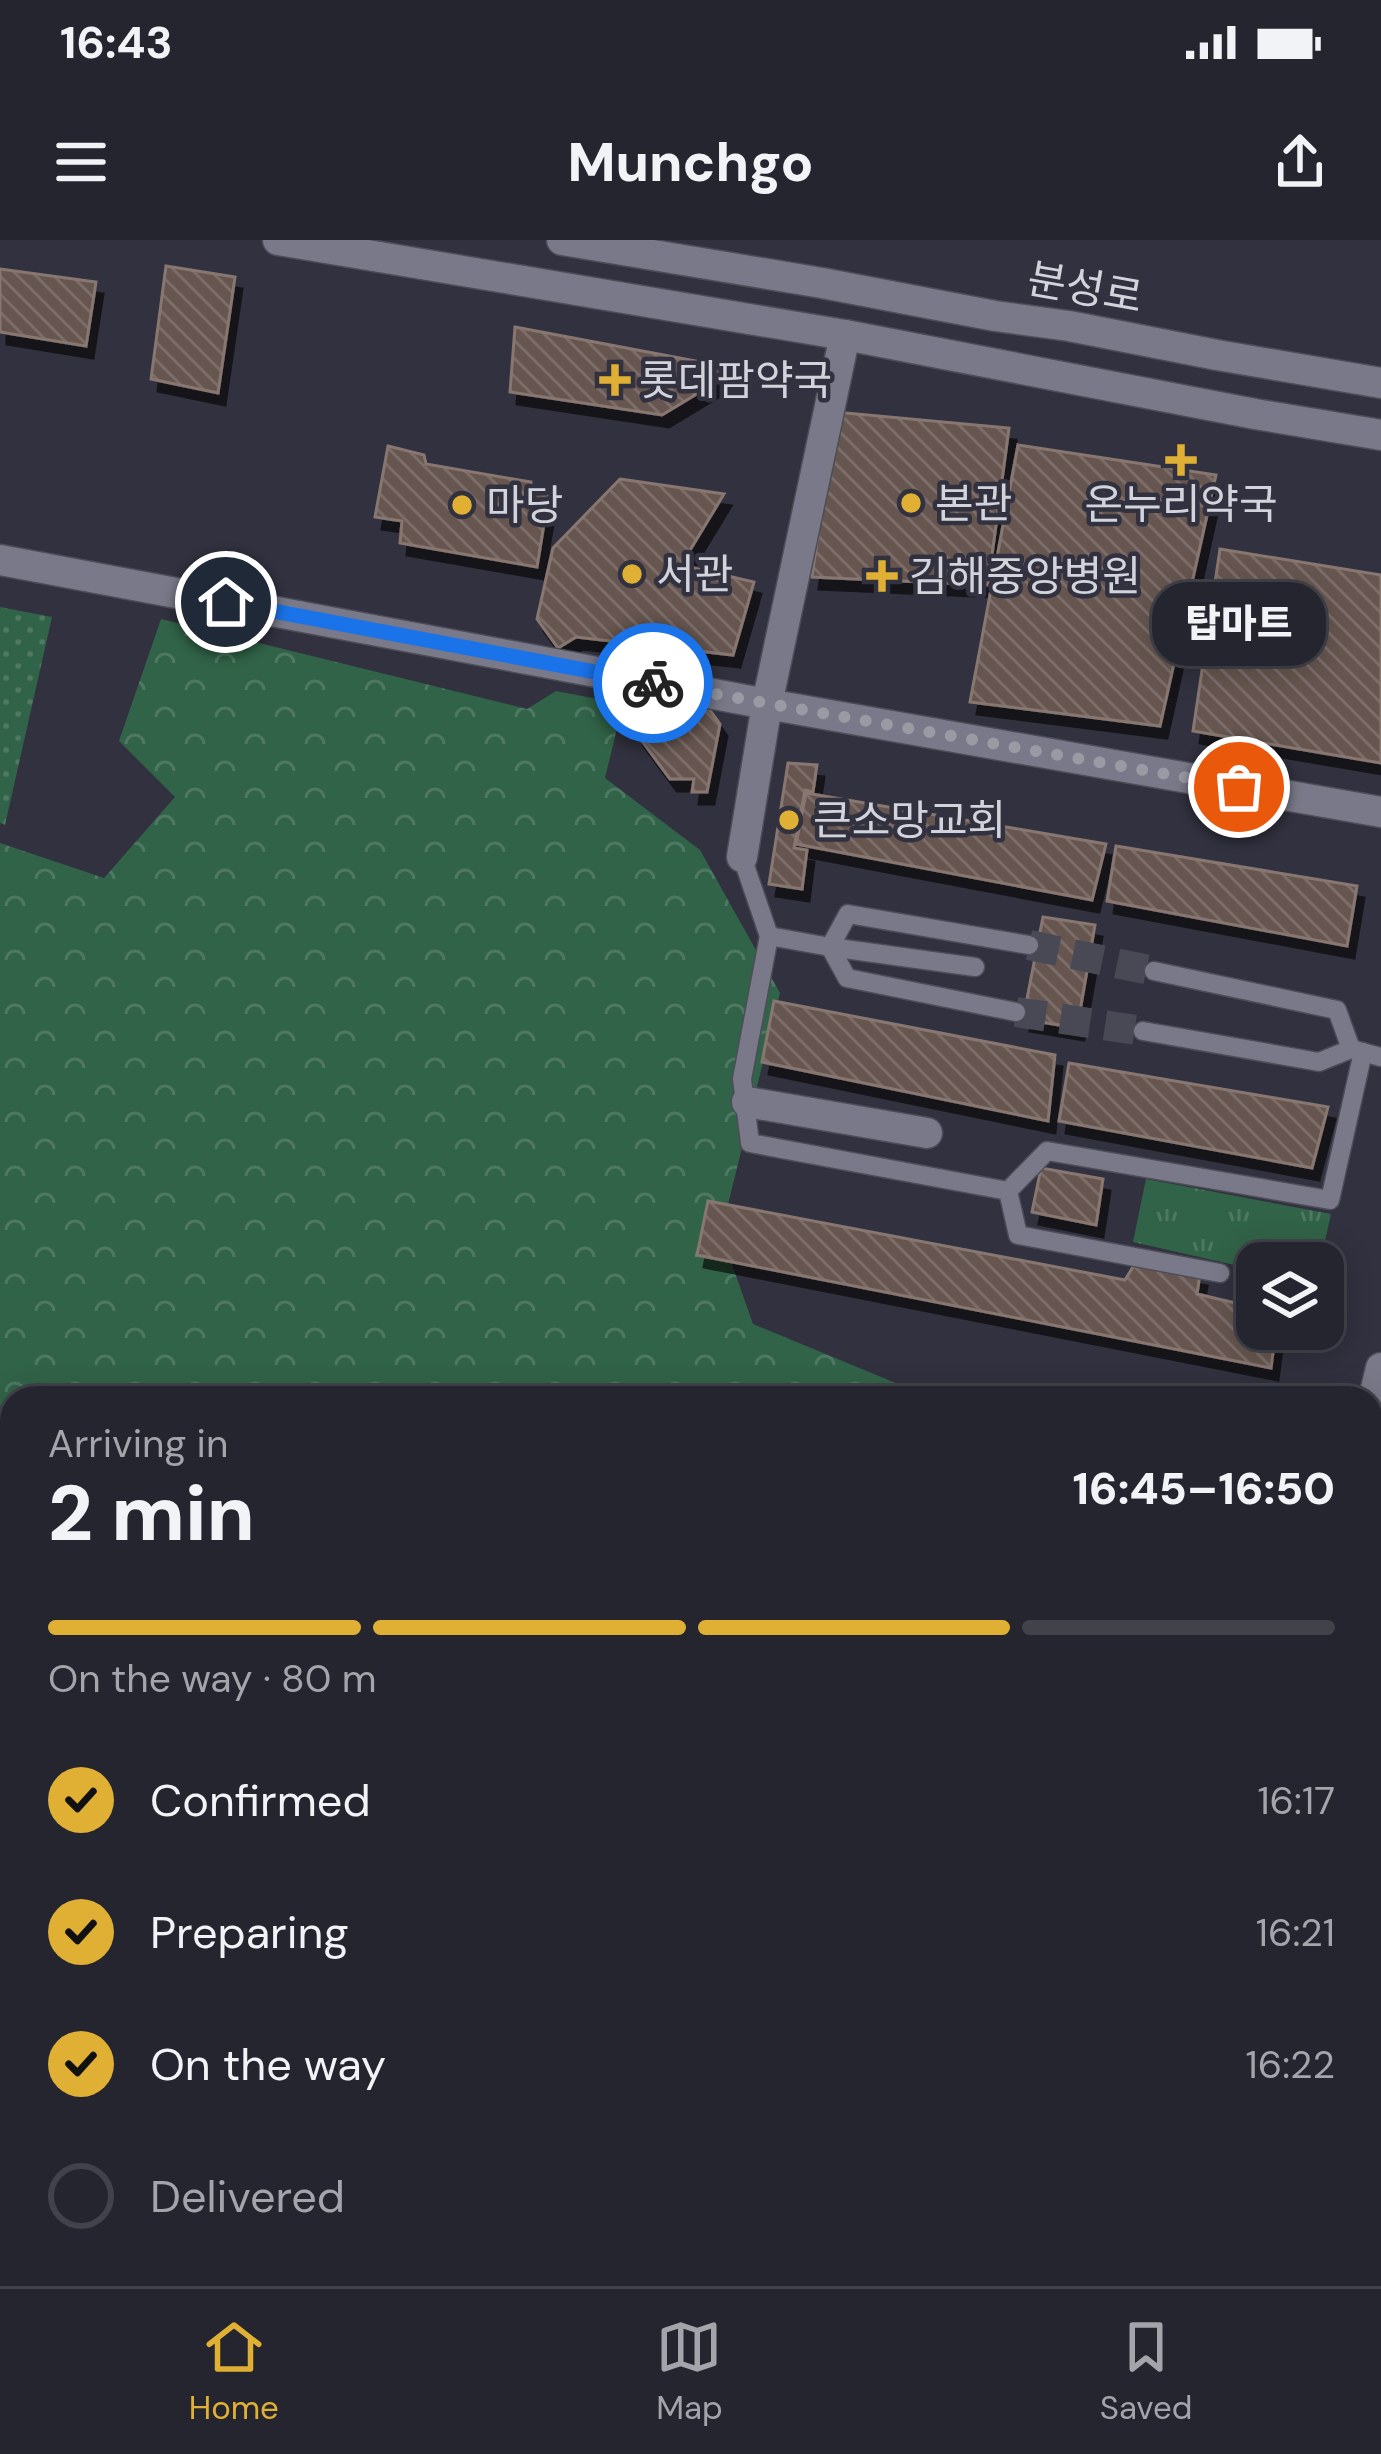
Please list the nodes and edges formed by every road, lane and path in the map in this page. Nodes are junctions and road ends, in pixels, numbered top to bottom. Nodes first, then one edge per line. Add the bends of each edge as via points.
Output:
1 (278, 240) edge
2 (562, 240) edge
3 (844, 335) junction
4 (1381, 383) edge
5 (1381, 435) edge
6 (0, 560) edge
7 (767, 704) junction
8 (1381, 812) edge
9 (742, 857) joint
10 (769, 936) junction
11 (1029, 945) tunnel mouth
12 (830, 947) junction
13 (975, 968) dead end
14 (1154, 971) tunnel mouth
15 (1016, 1012) tunnel mouth
16 (1144, 1031) tunnel mouth
17 (1365, 1053) edge
18 (747, 1102) junction
19 (927, 1133) dead end
20 (1008, 1191) junction
21 (1220, 1273) dead end

1 - 3 street
2 - 4 street, 분성로
3 - 5 street
3 - 7 street
6 - 7 street
7 - 8 street
7 - 9 street
9 - 10 lane
10 - 12 lane
10 - 18 lane via 742,1079
11 - 12 lane via 848,914
12 - 13 lane
12 - 15 lane via 847,978
14 - 17 lane via 1337,1010
16 - 17 lane via 1319,1062
17 - 20 lane via 1330,1200 1047,1151
18 - 19 street
18 - 20 lane via 750,1143
20 - 21 lane via 1018,1234

